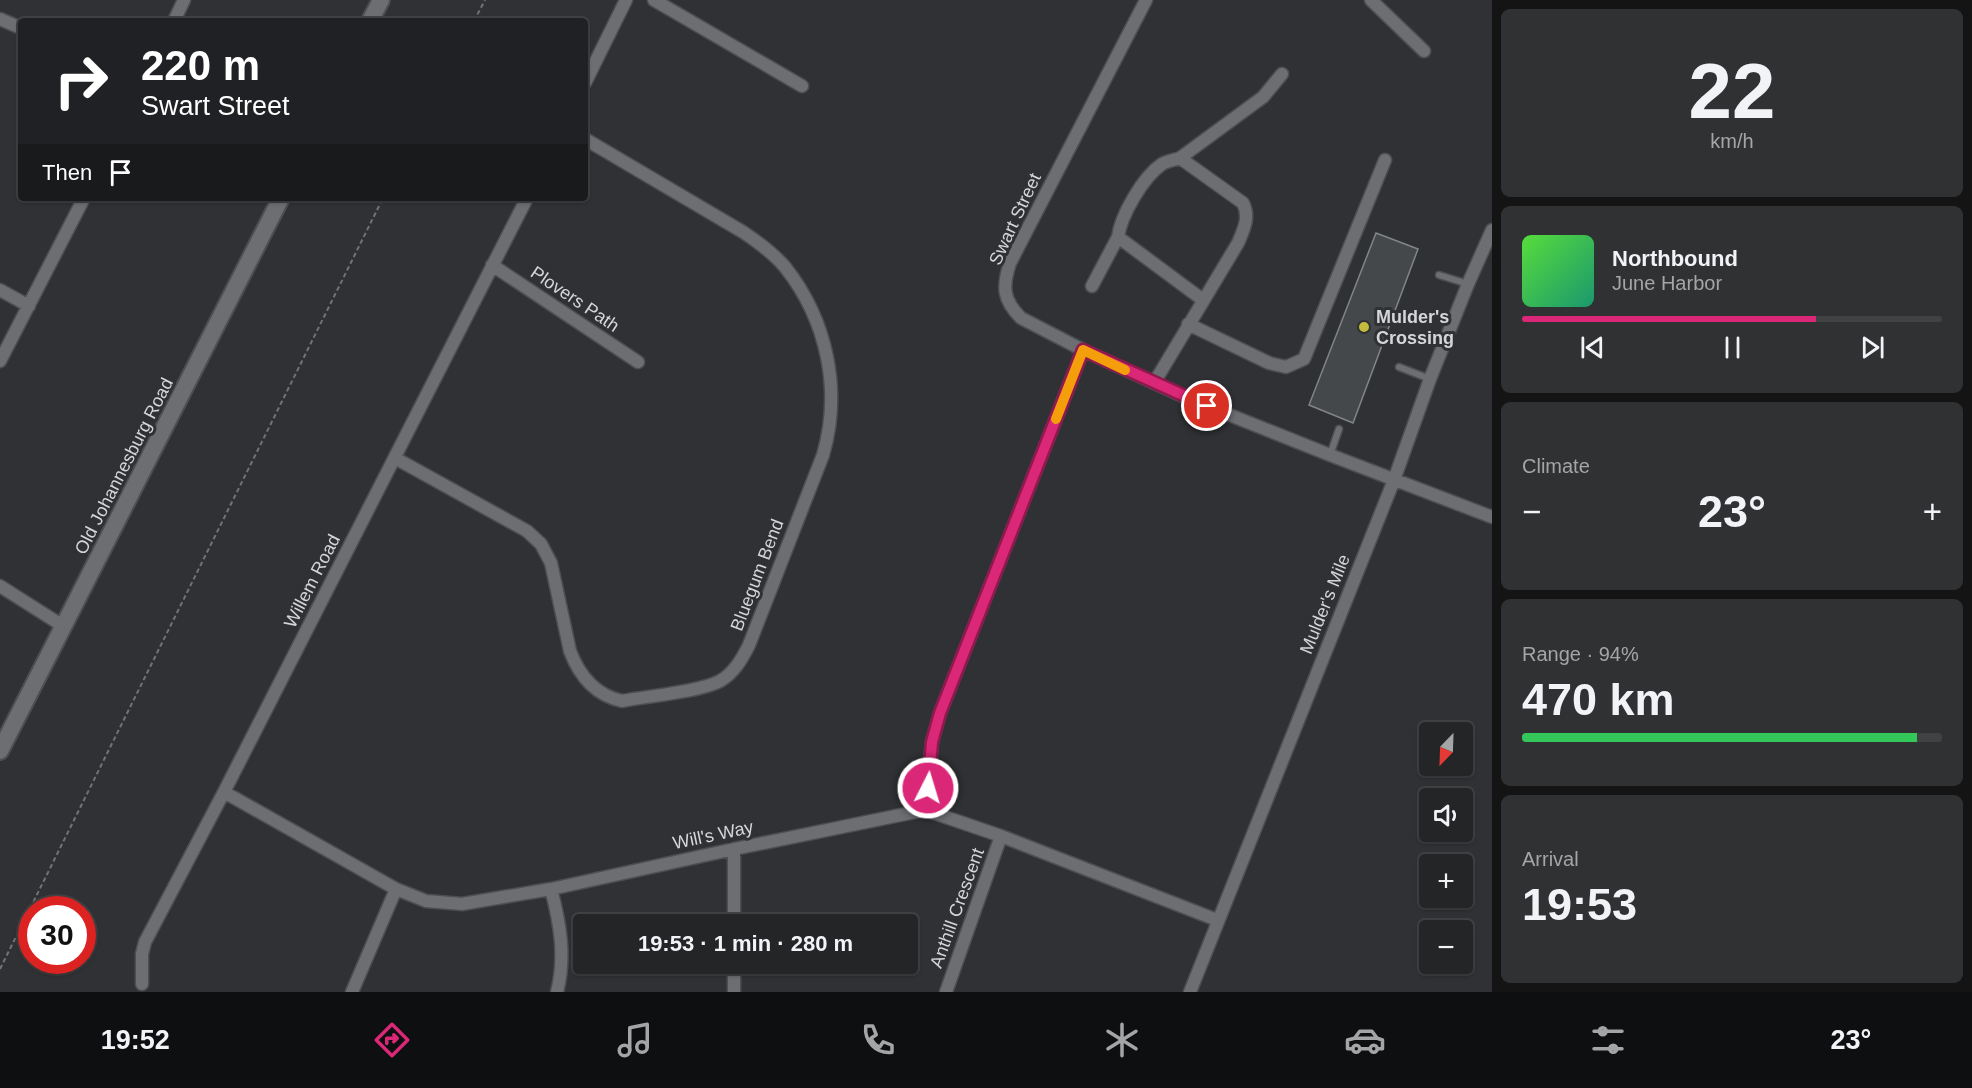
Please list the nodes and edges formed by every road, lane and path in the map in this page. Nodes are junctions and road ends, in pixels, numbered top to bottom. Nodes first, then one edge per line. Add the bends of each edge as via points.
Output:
1 (184, 0) edge
2 (381, 0) edge
3 (485, 0) edge
4 (626, 0) edge
5 (654, 0) edge
6 (1146, 0) edge
7 (1371, 0) edge
8 (1384, 5) edge
9 (175, 18) edge
10 (372, 18) edge
11 (476, 18) edge
12 (0, 19) edge
13 (18, 27) edge
14 (1424, 51) dead end
15 (1282, 74) dead end
16 (588, 77) edge
17 (802, 86) dead end
18 (588, 142) edge
19 (1180, 158) junction
20 (1385, 160) dead end
21 (82, 201) edge
22 (279, 201) edge
23 (383, 201) edge
24 (525, 201) edge
25 (1492, 230) edge
26 (1118, 237) junction
27 (492, 265) junction
28 (1439, 275) dead end
29 (1468, 284) junction
30 (1092, 286) dead end
31 (0, 290) edge
32 (1203, 300) junction
33 (29, 306) junction
34 (1188, 324) junction
35 (1083, 350) junction
36 (0, 361) edge
37 (638, 362) dead end
38 (1399, 367) dead end
39 (1430, 379) junction
40 (1154, 383) junction
41 (1339, 429) dead end
42 (1330, 455) junction
43 (395, 458) junction
44 (1394, 480) junction
45 (1492, 517) edge
46 (0, 585) edge
47 (63, 626) junction
48 (0, 751) edge
49 (224, 792) junction
50 (926, 810) junction
51 (1001, 836) junction
52 (734, 849) junction
53 (396, 889) junction
54 (551, 889) junction
55 (734, 914) edge
56 (1217, 920) junction
57 (0, 969) edge
58 (734, 974) edge
59 (142, 984) dead end
60 (352, 992) edge
61 (557, 992) edge
62 (734, 992) edge
63 (946, 992) edge
64 (1190, 992) edge

1 - 9 street
2 - 10 main road
3 - 11 path
4 - 16 street
5 - 17 street
6 - 35 street, Swart Street via 1010,263 1006,278 1008,302 1021,318
7 - 8 street
8 - 14 street
12 - 13 street
15 - 19 street via 1263,97
18 - 43 street, Bluegum Bend via 764,247 785,267 812,306 827,352 831,390 829,436 741,662 719,681 701,688 622,701 597,690 574,664 551,563 541,544 527,531
19 - 26 street via 1165,162 1151,173 1122,220
19 - 32 street via 1243,203 1247,211 1238,243
20 - 34 street via 1304,359 1286,367 1269,363
21 - 33 street
22 - 47 main road, Old Johannesburg Road
23 - 57 path
24 - 27 street, Willem Road
25 - 29 street, Mulder's Mile
26 - 30 street
26 - 32 street
27 - 37 street, Plovers Path
27 - 43 street, Willem Road
28 - 29 lane
29 - 39 street, Mulder's Mile
31 - 33 street
32 - 34 street
33 - 36 street
34 - 40 street
35 - 40 street, Swart Street
35 - 50 street via 940,713 932,742
38 - 39 lane
39 - 44 street, Mulder's Mile
40 - 42 street, Swart Street
41 - 42 lane
42 - 44 street, Swart Street
43 - 49 street, Willem Road
44 - 45 street, Swart Street
44 - 56 street, Mulder's Mile
46 - 47 street
47 - 48 main road, Old Johannesburg Road
49 - 53 street, Will's Way
49 - 59 street, Willem Road via 145,942
50 - 51 street
50 - 52 street, Will's Way
51 - 56 street
51 - 63 street, Anthill Crescent
52 - 54 street, Will's Way
52 - 55 street
53 - 54 street, Will's Way via 426,901 462,904
53 - 60 street
54 - 61 street via 561,946
56 - 64 street, Mulder's Mile
58 - 62 street

